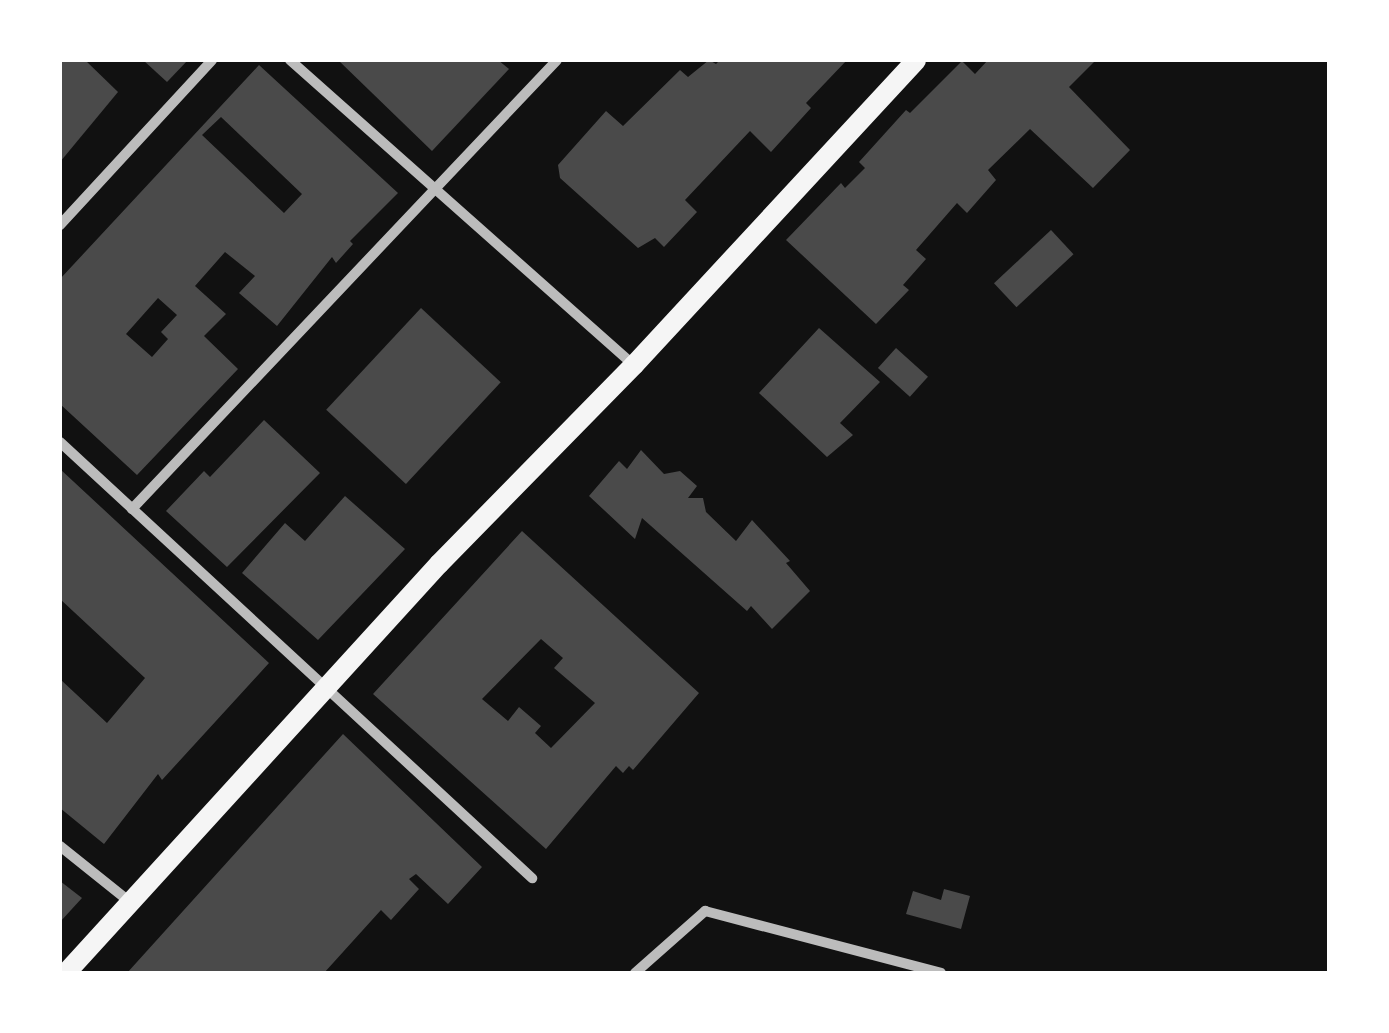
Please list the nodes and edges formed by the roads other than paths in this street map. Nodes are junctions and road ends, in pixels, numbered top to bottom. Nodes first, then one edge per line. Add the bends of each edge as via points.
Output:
1 (212, 60) edge
2 (290, 60) edge
3 (557, 60) edge
4 (916, 60) edge
5 (434, 191) junction
6 (60, 225) edge
7 (634, 365) junction
8 (60, 442) edge
9 (132, 510) junction
10 (325, 689) junction
11 (60, 846) edge
12 (532, 878) dead end
13 (130, 902) junction
14 (66, 973) edge
15 (635, 973) edge
16 (941, 973) edge

1 - 6 street
2 - 5 street
3 - 5 street
4 - 7 main road
5 - 7 street
5 - 9 street
7 - 10 main road
8 - 9 street
9 - 10 street
10 - 12 street
10 - 13 main road
11 - 13 street
13 - 14 main road
15 - 16 street via 705,911

